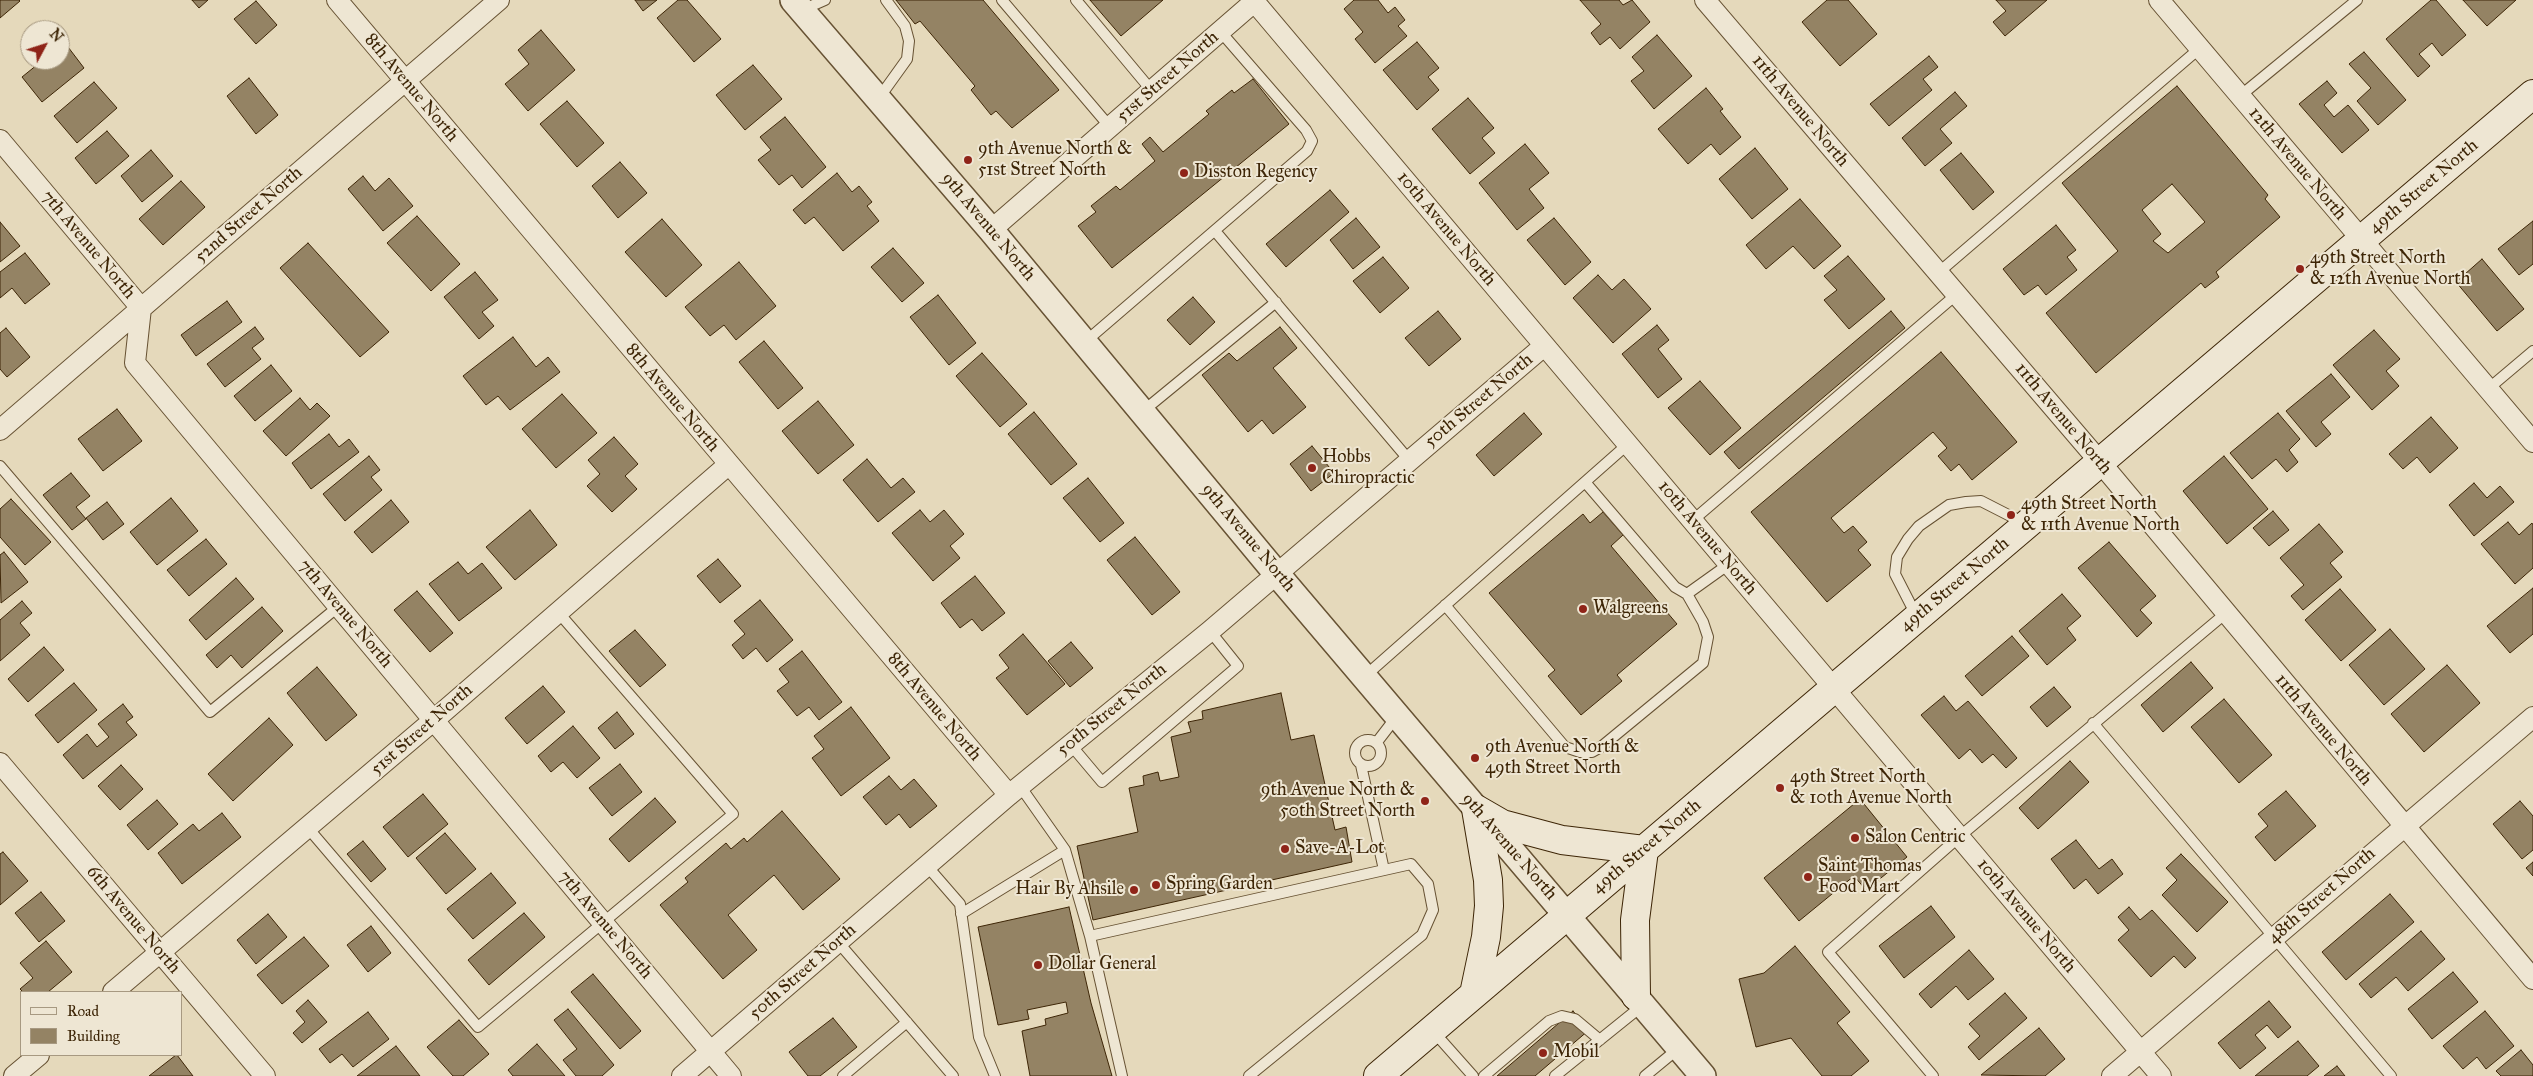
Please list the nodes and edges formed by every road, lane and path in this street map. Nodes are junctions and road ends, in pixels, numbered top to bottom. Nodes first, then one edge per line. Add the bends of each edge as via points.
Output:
1 (337, 0) edge
2 (499, 0) edge
3 (825, 0) edge
4 (886, 0) edge
5 (1002, 0) edge
6 (1076, 0) edge
7 (1705, 0) edge
8 (2159, 0) edge
9 (2356, 0) edge
10 (1253, 1) edge
11 (797, 5) edge
12 (1220, 31) junction
13 (2200, 48) junction
14 (405, 81) junction
15 (1152, 90) junction
16 (2533, 94) edge
17 (2240, 96) junction
18 (878, 99) junction
19 (1110, 127) junction
20 (0, 140) edge
21 (991, 230) junction
22 (1215, 230) junction
23 (2361, 240) junction
24 (1938, 273) junction
25 (1957, 294) junction
26 (1276, 302) junction
27 (141, 308) junction
28 (1084, 342) junction
29 (1544, 346) junction
30 (2533, 351) edge
31 (2488, 389) junction
32 (1142, 412) junction
33 (2, 424) edge
34 (2533, 442) edge
35 (1628, 444) junction
36 (1409, 460) junction
37 (2100, 462) junction
38 (728, 464) junction
39 (0, 466) edge
40 (1585, 482) junction
41 (1692, 521) junction
42 (2027, 524) junction
43 (1729, 564) junction
44 (1276, 573) junction
45 (1687, 594) junction
46 (1445, 605) junction
47 (339, 606) junction
48 (558, 612) junction
49 (2226, 613) junction
50 (1917, 617) junction
51 (1210, 630) junction
52 (1364, 677) junction
53 (1834, 688) junction
54 (1397, 715) junction
55 (2533, 717) edge
56 (434, 720) junction
57 (2093, 723) junction
58 (1378, 742) junction
59 (1070, 744) junction
60 (0, 763) edge
61 (1361, 765) junction
62 (1014, 791) junction
63 (1476, 809) junction
64 (2403, 826) junction
65 (308, 828) junction
66 (1959, 836) junction
67 (1065, 850) junction
68 (1644, 850) junction
69 (927, 866) junction
70 (1384, 870) junction
71 (961, 914) junction
72 (1567, 915) junction
73 (604, 924) junction
74 (1090, 936) junction
75 (2274, 938) junction
76 (838, 942) junction
77 (160, 953) junction
78 (2533, 979) edge
79 (115, 991) edge
80 (1474, 994) junction
81 (1640, 1000) junction
82 (907, 1022) junction
83 (1432, 1030) junction
84 (1600, 1040) junction
85 (1679, 1048) junction
86 (711, 1052) junction
87 (2141, 1052) junction
88 (38, 1056) edge
89 (14, 1076) edge
90 (265, 1076) edge
91 (682, 1076) edge
92 (732, 1076) edge
93 (843, 1076) edge
94 (953, 1076) edge
95 (995, 1076) edge
96 (1122, 1076) edge
97 (1249, 1076) edge
98 (1378, 1076) edge
99 (1472, 1076) edge
100 (1484, 1076) edge
101 (1555, 1076) edge
102 (1645, 1076) edge
103 (1703, 1076) edge
104 (1933, 1076) edge
105 (2112, 1076) edge
106 (2161, 1076) edge
107 (2391, 1076) edge

1 - 14 street, 8th Avenue North
2 - 14 street, 52nd Street North
3 - 11 lane
4 - 18 lane via 905,26 909,41 907,59
5 - 19 lane
6 - 15 lane
7 - 24 street, 11th Avenue North
8 - 13 street, 12th Avenue North
9 - 17 lane
10 - 12 street, 51st Street North
10 - 29 street, 10th Avenue North
11 - 18 street, 9th Avenue North
12 - 15 street, 51st Street North
12 - 22 lane via 1312,141 1303,156
13 - 17 street, 12th Avenue North
13 - 24 lane
14 - 27 street, 52nd Street North
14 - 38 street, 8th Avenue North
15 - 19 street, 51st Street North
16 - 23 main road, 49th Street North
17 - 23 street, 12th Avenue North
18 - 21 street, 9th Avenue North
19 - 21 street, 51st Street North
20 - 27 street, 7th Avenue North
21 - 28 street, 9th Avenue North
22 - 26 lane
22 - 28 lane
23 - 31 street, 12th Avenue North
23 - 37 main road, 49th Street North
24 - 25 street, 11th Avenue North
25 - 37 street, 11th Avenue North
25 - 41 lane
26 - 32 lane
26 - 36 lane
27 - 33 street, 52nd Street North
27 - 47 street, 7th Avenue North via 135,363
28 - 32 street, 9th Avenue North
29 - 35 street, 10th Avenue North
29 - 36 street, 50th Street North
30 - 31 lane
31 - 34 street, 12th Avenue North
32 - 44 street, 9th Avenue North
35 - 40 lane
35 - 41 street, 10th Avenue North
36 - 44 street, 50th Street North
37 - 42 main road, 49th Street North
37 - 49 street, 11th Avenue North
38 - 48 street, 51st Street North
38 - 62 street, 8th Avenue North
39 - 47 lane via 210,712
40 - 45 lane via 1674,587
40 - 46 lane
41 - 43 street, 10th Avenue North
42 - 50 main road, 49th Street North
42 - 50 lane via 1989,505 1974,502 1949,505 1919,526 1896,557 1895,574
43 - 45 lane
43 - 53 street, 10th Avenue North
44 - 51 street, 50th Street North
44 - 52 street, 9th Avenue North
45 - 46 lane via 1704,622 1708,637 1703,662 1592,752 1565,747
46 - 52 lane
47 - 56 street, 7th Avenue North
48 - 56 street, 51st Street North
48 - 73 lane via 733,814
49 - 57 lane
49 - 64 street, 11th Avenue North
50 - 53 main road, 49th Street North
51 - 59 street, 50th Street North
51 - 59 lane via 1238,666 1102,782
52 - 54 street, 9th Avenue North
53 - 66 street, 10th Avenue North
53 - 68 main road, 49th Street North
54 - 58 lane
54 - 63 street, 9th Avenue North
55 - 64 street, 48th Street North
56 - 65 street, 51st Street North
56 - 73 street, 7th Avenue North
57 - 66 lane
57 - 75 lane
58 - 61 lane via 1379,758 1368,766
58 - 61 lane via 1369,739 1355,750
59 - 62 street, 50th Street North
60 - 77 street, 6th Avenue North
61 - 70 lane
62 - 67 lane
62 - 69 street, 50th Street North
63 - 68 main road via 1502,824 1562,840
63 - 72 street, 9th Avenue North
63 - 80 main road via 1489,906
64 - 75 street, 48th Street North
64 - 78 street, 11th Avenue North
65 - 73 lane via 478,1027
65 - 77 street, 51st Street North
66 - 87 street, 10th Avenue North
66 - 104 lane via 1828,952
67 - 71 lane
67 - 74 lane
68 - 72 main road, 49th Street North
68 - 81 main road via 1635,920
69 - 71 lane via 960,904
69 - 76 street, 50th Street North
70 - 74 lane
70 - 97 lane via 1411,864 1428,884 1433,910 1422,935
71 - 95 lane via 979,1037
72 - 80 main road, 49th Street North
72 - 81 street, 9th Avenue North
73 - 86 street, 7th Avenue North
74 - 96 lane
75 - 87 street, 48th Street North
75 - 107 lane
76 - 82 lane
76 - 86 street, 50th Street North
77 - 79 street, 51st Street North
77 - 90 street, 6th Avenue North
80 - 83 main road, 49th Street North
81 - 84 lane
81 - 85 street, 9th Avenue North
82 - 93 lane
82 - 94 lane
83 - 98 main road, 49th Street North
83 - 99 lane
84 - 100 lane via 1575,1019 1562,1016 1549,1021
84 - 101 lane
85 - 102 lane
85 - 103 street, 9th Avenue North
86 - 91 street, 50th Street North
86 - 92 street, 7th Avenue North
87 - 105 street, 48th Street North
87 - 106 street, 10th Avenue North
88 - 89 street

